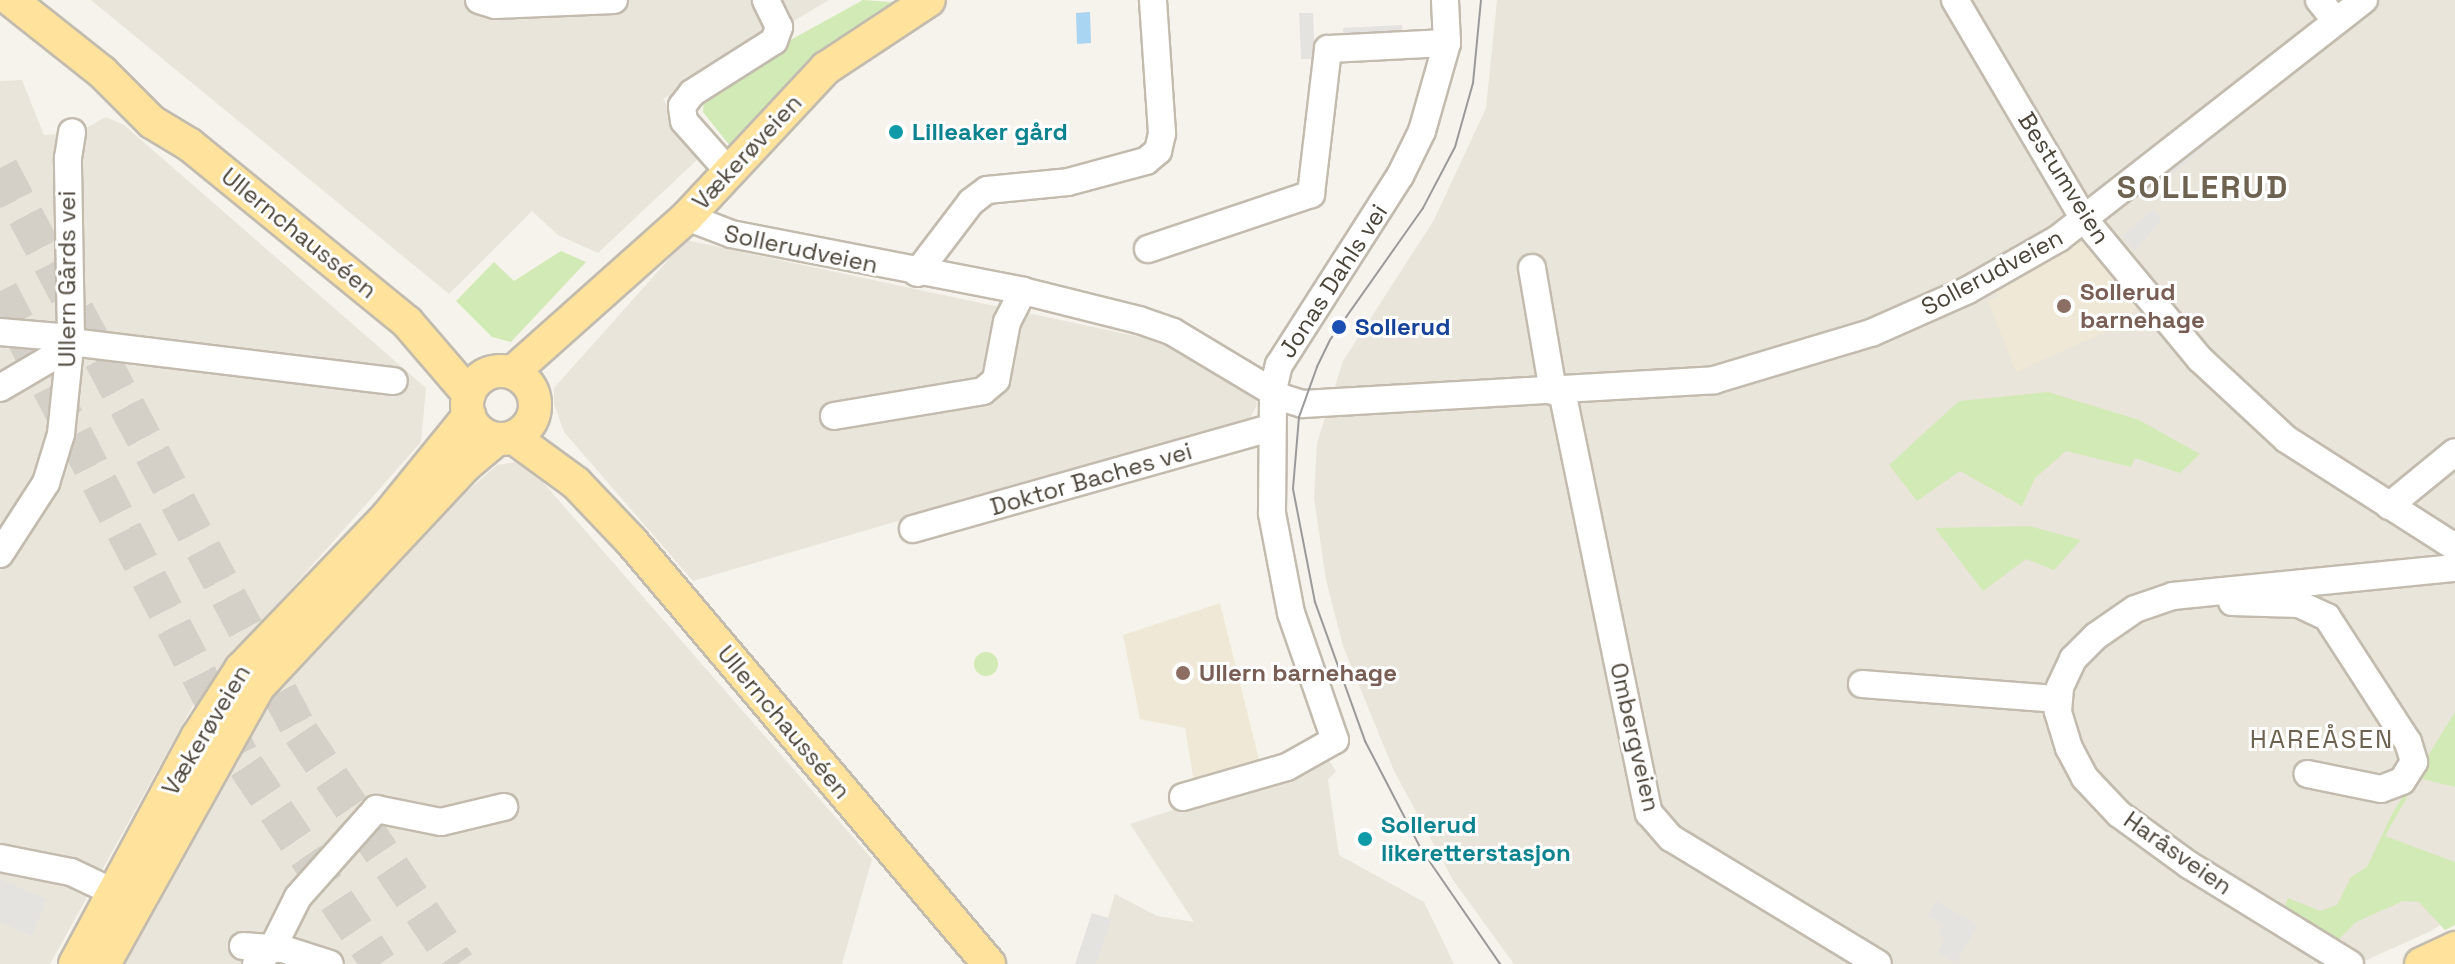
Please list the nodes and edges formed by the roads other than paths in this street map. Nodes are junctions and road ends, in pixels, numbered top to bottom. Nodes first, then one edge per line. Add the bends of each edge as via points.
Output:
1 (11, 0) edge
2 (479, 0) edge
3 (614, 0) edge
4 (766, 0) edge
5 (929, 0) edge
6 (1153, 0) edge
7 (1445, 0) edge
8 (1955, 0) edge
9 (2319, 0) edge
10 (2364, 0) edge
11 (2336, 21) junction
12 (1447, 43) junction
13 (72, 132) dead end
14 (730, 173) junction
15 (687, 217) junction
16 (2084, 219) junction
17 (1148, 249) dead end
18 (1532, 268) dead end
19 (917, 273) junction
20 (1023, 291) junction
21 (0, 332) edge
22 (71, 342) junction
23 (394, 381) dead end
24 (0, 388) edge
25 (1273, 390) junction
26 (1557, 391) junction
27 (502, 405) junction
28 (834, 416) dead end
29 (1269, 428) junction
30 (2455, 452) edge
31 (2389, 506) junction
32 (913, 529) dead end
33 (2455, 547) edge
34 (0, 554) edge
35 (2455, 568) edge
36 (2223, 590) junction
37 (1862, 684) dead end
38 (2058, 699) junction
39 (2308, 774) dead end
40 (1183, 797) dead end
41 (504, 807) dead end
42 (0, 858) edge
43 (126, 898) junction
44 (2455, 948) edge
45 (258, 952) edge
46 (75, 964) edge
47 (104, 964) edge
48 (330, 964) edge
49 (989, 964) edge
50 (1878, 964) edge
51 (2350, 964) edge
52 (2421, 964) edge

1 - 27 main road, Ullernchausséen via 102,72 160,108 190,145 407,322 441,336
2 - 3 street via 495,5
4 - 14 street via 779,27 774,41 692,93 682,106 684,121
5 - 14 main road, Vækerøveien via 826,68
6 - 19 street via 1162,133 1158,151 1146,161 1068,182 987,190
7 - 12 street, Jonas Dahls vei
8 - 16 street, Bestumveien
9 - 11 street
10 - 11 street, Sollerudveien
11 - 16 street, Sollerudveien
12 - 17 street via 1328,49 1311,194
12 - 25 street, Jonas Dahls vei via 1422,131 1400,176 1279,365
13 - 22 street, Ullern Gårds vei
14 - 15 main road, Vækerøveien
15 - 19 street, Sollerudveien via 704,228
15 - 27 main road, Vækerøveien via 578,319
16 - 26 street, Sollerudveien via 1968,290 1821,352 1714,380
16 - 31 street, Bestumveien via 2225,387 2286,439
18 - 26 street
19 - 20 street, Sollerudveien
20 - 25 street, Sollerudveien via 1173,332
20 - 28 street via 1007,322 996,380 983,391
21 - 22 street
22 - 23 street
22 - 24 street
22 - 34 street, Ullern Gårds vei via 61,434 46,483
25 - 26 street, Sollerudveien via 1303,404
25 - 29 street, Jonas Dahls vei
26 - 50 street, Ombergveien via 1649,813 1671,838
27 - 43 main road, Vækerøveien via 241,669 198,736
27 - 49 main road, Ullernchausséen via 641,552
29 - 32 street, Doktor Baches vei
29 - 40 street, Jonas Dahls vei via 1272,513 1288,599 1335,740 1287,767
30 - 31 street
31 - 33 street, Bestumveien
35 - 36 street, Haråsveien
36 - 38 street, Haråsveien via 2173,596 2115,622 2073,659
36 - 39 street, Haråsveien via 2231,602 2299,604 2327,617 2408,742 2414,762 2402,781 2381,789
37 - 38 street
38 - 51 street, Haråsveien via 2062,733 2076,764 2119,814 2189,865
41 - 45 street via 441,822 376,809
42 - 43 street via 71,872
43 - 46 main road, Vækerøveien
43 - 47 main road, Vækerøveien
44 - 52 main road
45 - 48 street

